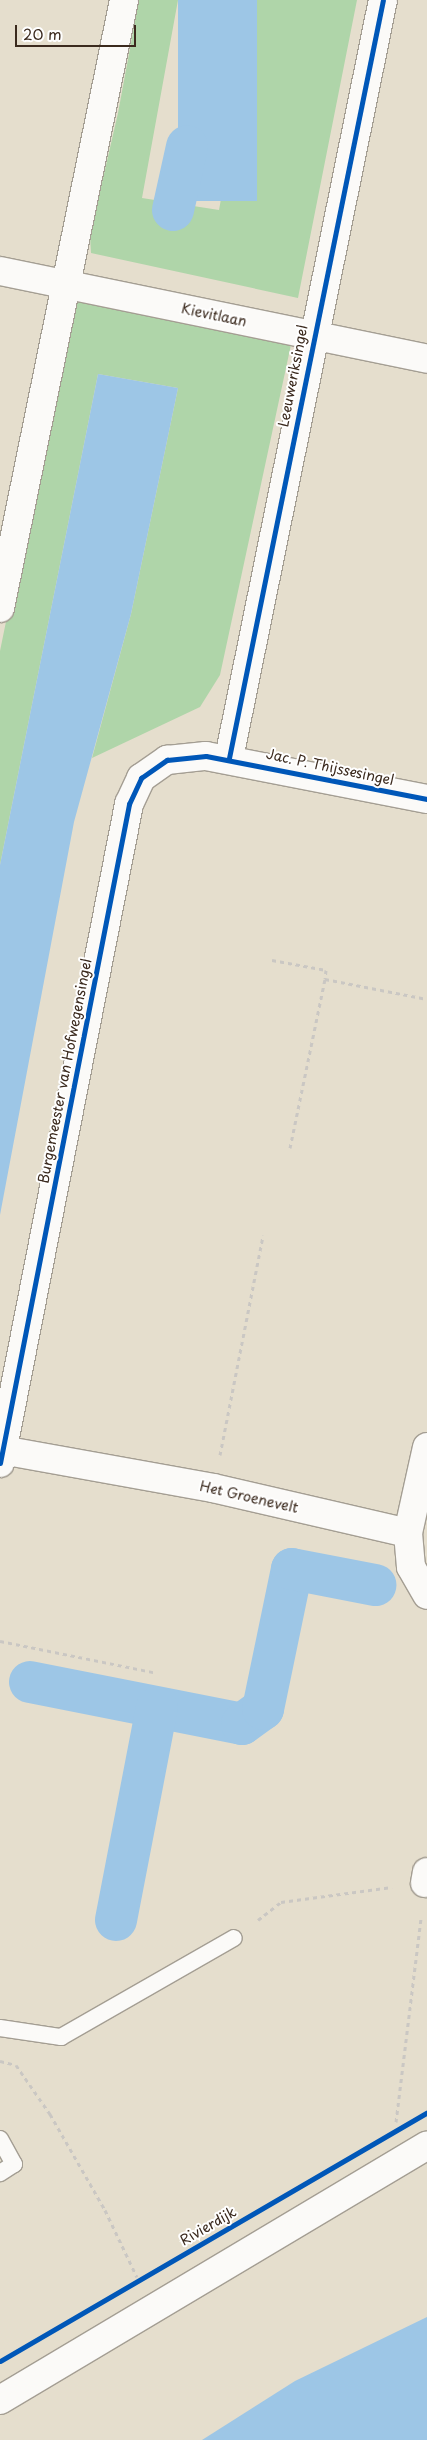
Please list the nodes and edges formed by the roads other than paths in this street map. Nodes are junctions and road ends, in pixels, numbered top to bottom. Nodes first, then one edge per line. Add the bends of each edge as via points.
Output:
1 (124, 0) edge
2 (383, 0) edge
3 (0, 271) edge
4 (64, 284) junction
5 (313, 335) junction
6 (427, 358) edge
7 (0, 608) edge
8 (229, 758) junction
9 (427, 799) edge
10 (427, 1446) edge
11 (1, 1457) edge
12 (408, 1533) junction
13 (427, 1595) edge
14 (234, 1938) road end
15 (0, 2028) edge
16 (0, 2139) edge
17 (427, 2145) edge
18 (0, 2173) edge
19 (0, 2400) edge

1 - 4 street
2 - 5 street, Leeuweriksingel
3 - 4 street, Kievitlaan
4 - 5 street, Kievitlaan
4 - 7 street
5 - 6 street, Kievitlaan
5 - 8 street, Leeuweriksingel
8 - 9 street, Jac. P. Thijssesingel
8 - 11 street, Burgemeester van Hofwegensingel via 206,756 167,760 141,778 129,804
10 - 12 street
11 - 12 street, Het Groenevelt via 213,1488
12 - 13 street via 411,1567
14 - 15 lane via 61,2037
16 - 18 lane via 14,2164
17 - 19 street

